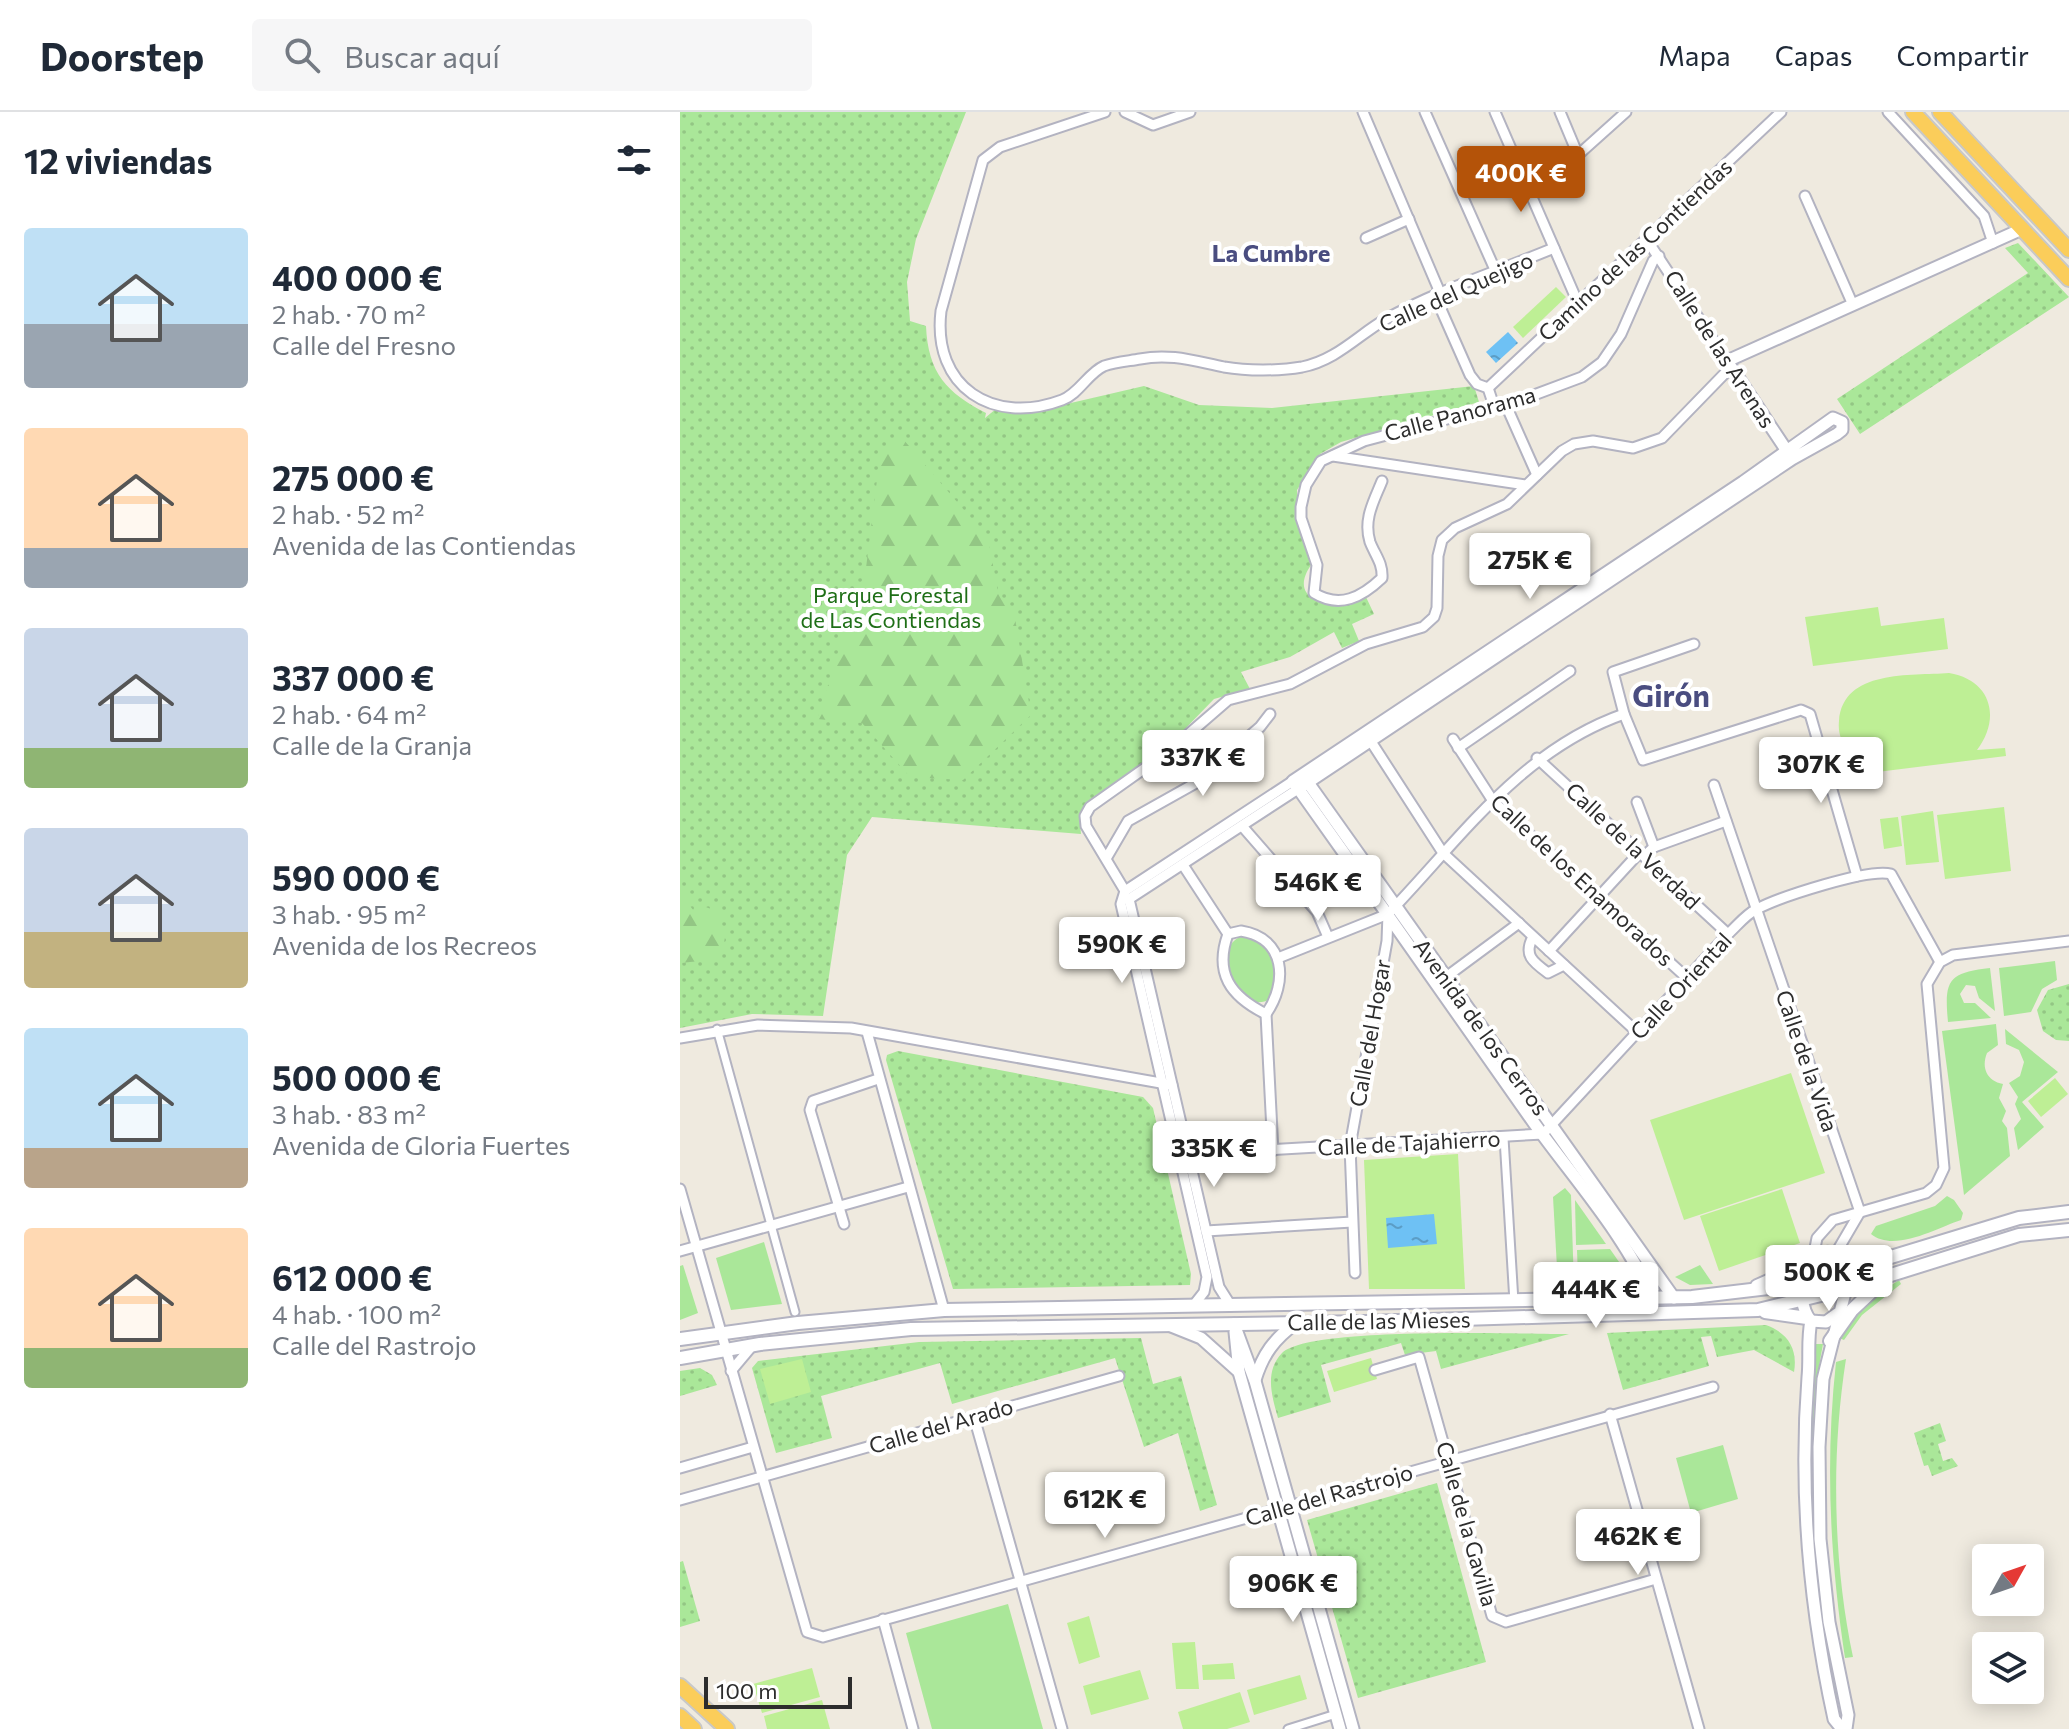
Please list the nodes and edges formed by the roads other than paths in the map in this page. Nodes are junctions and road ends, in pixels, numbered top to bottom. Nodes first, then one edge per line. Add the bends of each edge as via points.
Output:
1 (1105, 112) edge
2 (1125, 112) edge
3 (1190, 112) edge
4 (1363, 112) edge
5 (1425, 112) edge
6 (1495, 112) edge
7 (1560, 112) edge
8 (1781, 112) edge
9 (1888, 112) edge
10 (1913, 112) edge
11 (1940, 112) edge
12 (1622, 113) edge
13 (1954, 128) junction
14 (1578, 155) junction
15 (1524, 179) junction
16 (1805, 196) dead end
17 (1409, 219) junction
18 (2022, 229) junction
19 (1366, 238) dead end
20 (1647, 240) junction
21 (1993, 243) junction
22 (1554, 248) junction
23 (2069, 250) edge
24 (1659, 256) junction
25 (2069, 260) edge
26 (1496, 272) junction
27 (2069, 279) edge
28 (1436, 298) junction
29 (1578, 303) junction
30 (1853, 305) junction
31 (1729, 364) junction
32 (1488, 388) junction
33 (1505, 403) junction
34 (1494, 406) junction
35 (1364, 441) junction
36 (1790, 455) junction
37 (1329, 456) junction
38 (1364, 460) junction
39 (1537, 475) junction
40 (1382, 481) dead end
41 (1526, 485) junction
42 (1694, 644) dead end
43 (1570, 671) dead end
44 (1270, 714) dead end
45 (1624, 714) junction
46 (1370, 740) junction
47 (1537, 758) junction
48 (1300, 782) junction
49 (1714, 785) dead end
50 (1493, 801) junction
51 (1637, 802) dead end
52 (1726, 821) junction
53 (1242, 826) junction
54 (1654, 847) junction
55 (1443, 853) junction
56 (1642, 854) junction
57 (1107, 857) junction
58 (1183, 865) junction
59 (1857, 876) junction
60 (1127, 895) junction
61 (1598, 897) junction
62 (1378, 901) junction
63 (1756, 909) junction
64 (1383, 915) junction
65 (1519, 923) junction
66 (1228, 934) junction
67 (1728, 934) junction
68 (1403, 936) junction
69 (1328, 937) junction
70 (1533, 937) junction
71 (1387, 941) junction
72 (2069, 941) edge
73 (1549, 951) junction
74 (1278, 958) junction
75 (1940, 962) junction
76 (1564, 965) junction
77 (1446, 977) junction
78 (1687, 978) junction
79 (1266, 1014) junction
80 (717, 1029) junction
81 (867, 1032) junction
82 (1638, 1033) junction
83 (680, 1038) edge
84 (878, 1079) junction
85 (1167, 1085) junction
86 (1548, 1131) junction
87 (1504, 1138) junction
88 (1350, 1146) junction
89 (1273, 1151) junction
90 (1184, 1155) junction
91 (908, 1187) junction
92 (680, 1189) edge
93 (839, 1206) junction
94 (1876, 1209) junction
95 (1860, 1212) junction
96 (2069, 1212) edge
97 (1352, 1222) junction
98 (844, 1224) dead end
99 (771, 1226) junction
100 (1852, 1230) junction
101 (2069, 1230) edge
102 (1206, 1231) junction
103 (696, 1246) junction
104 (680, 1251) edge
105 (1811, 1261) junction
106 (1842, 1261) junction
107 (1355, 1273) dead end
108 (1643, 1275) junction
109 (1888, 1277) junction
110 (1660, 1279) junction
111 (1802, 1284) junction
112 (1846, 1289) junction
113 (1746, 1292) junction
114 (1674, 1298) junction
115 (1628, 1300) junction
116 (1653, 1300) junction
117 (1803, 1301) junction
118 (1514, 1302) junction
119 (1428, 1303) junction
120 (1193, 1306) junction
121 (1231, 1306) junction
122 (944, 1310) junction
123 (1758, 1310) junction
124 (795, 1312) dead end
125 (1670, 1313) junction
126 (1837, 1314) junction
127 (1517, 1318) junction
128 (839, 1319) junction
129 (1809, 1320) junction
130 (1296, 1323) junction
131 (1167, 1324) junction
132 (1234, 1324) junction
133 (975, 1327) junction
134 (911, 1329) junction
135 (721, 1333) junction
136 (1830, 1341) junction
137 (680, 1342) edge
138 (752, 1346) junction
139 (726, 1351) junction
140 (680, 1358) edge
141 (1375, 1370) dead end
142 (731, 1371) junction
143 (1239, 1372) junction
144 (1119, 1376) dead end
145 (1255, 1381) junction
146 (1713, 1387) dead end
147 (1610, 1414) junction
148 (974, 1417) junction
149 (753, 1447) junction
150 (1449, 1460) junction
151 (680, 1468) edge
152 (762, 1477) junction
153 (680, 1500) edge
154 (1284, 1508) junction
155 (1656, 1579) junction
156 (1020, 1581) junction
157 (883, 1619) junction
158 (680, 1686) edge
159 (1336, 1714) junction
160 (680, 1716) edge
161 (694, 1729) edge
162 (727, 1729) edge
163 (913, 1729) edge
164 (1062, 1729) edge
165 (1288, 1729) edge
166 (1340, 1729) edge
167 (1353, 1729) edge
168 (1699, 1729) edge
169 (1844, 1729) edge

1 - 28 street, Calle del Quejigo via 1000,147 983,160 938,332 942,353 964,389 1019,409 1066,399 1103,366 1162,355 1228,368 1303,367
2 - 3 street via 1153,125
4 - 17 street
5 - 26 street
6 - 15 street
7 - 14 street
8 - 20 street, Camino de las Contiendas
9 - 21 street via 1984,216
10 - 18 highway
11 - 13 highway
12 - 14 street
13 - 18 highway via 2021,211
13 - 23 highway
14 - 15 street
15 - 22 street
16 - 30 street
17 - 19 street
17 - 28 street via 1438,288
18 - 21 street
18 - 25 highway via 2040,229
18 - 27 highway
20 - 24 street, Calle de las Arenas
20 - 29 street, Camino de las Contiendas
21 - 30 street
22 - 26 street, Calle del Quejigo
22 - 29 street
24 - 31 street, Calle de las Arenas
24 - 33 street, Calle Panorama via 1602,362 1582,377
26 - 28 street, Calle del Quejigo
28 - 32 street via 1470,375
29 - 32 street, Camino de las Contiendas
30 - 31 street
31 - 36 street, Calle de las Arenas
31 - 39 street via 1662,438 1633,448 1582,442 1562,451
32 - 34 street
33 - 34 street, Calle Panorama
33 - 39 street
34 - 35 street, Calle Panorama
35 - 37 street, Calle Panorama
35 - 38 street via 1358,451
36 - 46 street
36 - 48 street
37 - 38 street
37 - 40 street via 1314,470 1301,507 1317,565 1314,593 1326,600 1351,600 1382,578 1368,523
38 - 41 street
39 - 41 street
41 - 57 street via 1507,504 1455,528 1442,540 1437,608 1423,627 1366,644 1290,684 1228,700 1169,751 1090,807 1085,816
42 - 45 street via 1613,672
43 - 50 street, Calle de los Enamorados via 1456,743
44 - 57 street via 1194,784 1128,821
45 - 47 street
45 - 59 street via 1643,760 1801,710 1810,714
46 - 48 street
46 - 55 street
47 - 50 street
47 - 56 street, Calle de la Verdad
48 - 53 street
48 - 60 street
48 - 62 street, Avenida de los Cerros
48 - 64 street, Avenida de los Cerros
49 - 52 street, Calle de la Vida
50 - 55 street
50 - 61 street, Calle de los Enamorados
51 - 54 street
52 - 54 street
52 - 63 street, Calle de la Vida
53 - 58 street
53 - 69 street via 1312,906
54 - 56 street
55 - 64 street
55 - 65 street
56 - 61 street
56 - 67 street, Calle de la Verdad
57 - 60 street
58 - 60 street
58 - 66 street
59 - 63 street
59 - 75 street via 1891,874
60 - 85 street via 1121,904
61 - 73 street
61 - 78 street, Calle de los Enamorados
62 - 64 street, Avenida de los Cerros
62 - 64 street
63 - 67 street, Calle Oriental
63 - 95 street, Calle de la Vida
64 - 68 street, Avenida de los Cerros
64 - 69 street
64 - 71 street, Calle del Hogar
64 - 77 street, Avenida de los Cerros
65 - 70 street
65 - 77 street
66 - 74 street via 1257,935
66 - 79 street via 1222,957 1225,980 1240,1000
67 - 78 street, Calle Oriental
68 - 71 street, Avenida de los Cerros
68 - 86 street, Avenida de los Cerros
69 - 74 street
70 - 73 street
70 - 76 street via 1528,956 1537,965 1548,973
71 - 88 street, Calle del Hogar
72 - 75 street via 1969,952
73 - 76 street
74 - 79 street via 1281,983
75 - 94 street via 1927,984 1944,1168 1926,1193
76 - 82 street
77 - 86 street, Avenida de los Cerros
78 - 82 street, Calle Oriental
79 - 89 street
80 - 81 street via 799,1024
80 - 83 street
80 - 99 street
81 - 84 street
81 - 85 street
82 - 86 street, Calle Oriental
84 - 91 street
84 - 93 street via 813,1101 810,1110
85 - 90 street
86 - 87 street, Calle de Tajahierro
86 - 108 street, Avenida de los Cerros
86 - 110 street, Avenida de los Cerros
87 - 88 street, Calle de Tajahierro
87 - 118 street
88 - 89 street, Calle de Tajahierro
88 - 97 street, Calle del Hogar
89 - 90 street, Calle de Tajahierro
90 - 102 street
90 - 120 street via 1208,1282
91 - 93 street
91 - 122 street
92 - 103 street
93 - 98 street
93 - 99 street
94 - 95 street
94 - 100 street
95 - 100 street
95 - 105 street via 1824,1228
96 - 106 main road, Calle de las Mieses via 2019,1218 1892,1257
97 - 102 street
97 - 107 street, Calle del Hogar
99 - 103 street
99 - 124 street
100 - 106 street
101 - 109 main road, Calle de las Mieses via 2019,1235
102 - 121 street via 1219,1287
103 - 104 street
103 - 135 street
105 - 106 street via 1822,1253
105 - 111 street
105 - 113 main road
106 - 111 main road, Calle de las Mieses
106 - 112 street
108 - 115 street via 1637,1293
108 - 116 street, Avenida de los Cerros
109 - 112 main road, Calle de las Mieses
109 - 136 main road via 1852,1310
110 - 114 street, Avenida de los Cerros
110 - 116 street
111 - 113 main road, Calle de las Mieses
111 - 117 street
112 - 117 main road, Calle de las Mieses
112 - 126 street
113 - 114 main road, Calle de las Mieses
114 - 116 main road, Calle de las Mieses
115 - 116 main road, Calle de las Mieses
115 - 118 main road, Calle de las Mieses
116 - 125 main road
116 - 127 main road via 1638,1312
117 - 123 main road, Calle de las Mieses
117 - 129 street
118 - 119 main road, Calle de las Mieses
119 - 121 main road, Calle de las Mieses
119 - 132 main road via 1413,1310 1248,1313
120 - 121 main road, Calle de las Mieses
120 - 122 main road, Calle de las Mieses
120 - 132 main road
122 - 128 main road, Calle de las Mieses
122 - 133 main road via 951,1321
122 - 134 main road
123 - 125 main road, Calle de las Mieses
123 - 129 main road
125 - 127 main road, Calle de las Mieses
126 - 129 street via 1826,1322
126 - 136 street
127 - 130 main road, Calle de las Mieses
128 - 135 main road, Calle de las Mieses
128 - 139 main road via 819,1328 736,1338
129 - 169 street via 1806,1545 1818,1644 1834,1719
130 - 132 main road, Calle de las Mieses
130 - 145 street via 1274,1341
131 - 132 main road, Calle de las Mieses
131 - 133 main road, Calle de las Mieses
131 - 143 street via 1201,1338
132 - 143 street
132 - 145 street
133 - 134 main road, Calle de las Mieses
134 - 138 main road, Calle de las Mieses
135 - 137 main road, Calle de las Mieses
135 - 139 street
136 - 169 street via 1819,1447 1820,1527 1829,1622 1848,1715
137 - 139 main road via 713,1340
138 - 139 main road, Calle de las Mieses
138 - 142 street
139 - 140 main road, Calle de las Mieses
139 - 142 street
141 - 150 street, Calle de la Gavilla via 1419,1357
142 - 149 street
143 - 154 street
144 - 148 street, Calle del Arado
145 - 154 street
146 - 147 street, Calle del Rastrojo
147 - 150 street, Calle del Rastrojo
147 - 155 street
148 - 152 street, Calle del Arado
148 - 156 street
149 - 151 street
149 - 152 street
150 - 154 street, Calle del Rastrojo
150 - 155 street, Calle de la Gavilla via 1497,1621
152 - 153 street, Calle del Arado
152 - 157 street, Calle del Rastrojo via 807,1632 823,1637
154 - 156 street, Calle del Rastrojo
154 - 159 street
154 - 167 street
155 - 168 street
156 - 157 street, Calle del Rastrojo
156 - 164 street
157 - 163 street
158 - 162 highway
159 - 165 street
159 - 166 street
160 - 161 highway

